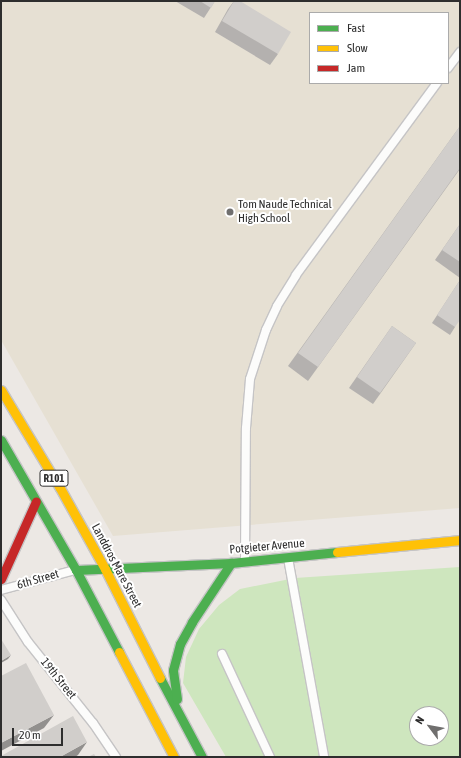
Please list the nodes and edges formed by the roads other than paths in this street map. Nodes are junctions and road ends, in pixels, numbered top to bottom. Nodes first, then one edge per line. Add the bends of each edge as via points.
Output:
1 (460, 52) edge
2 (449, 67) edge
3 (436, 84) edge
4 (1, 390) edge
5 (1, 440) edge
6 (36, 501) junction
7 (460, 540) edge
8 (288, 557) junction
9 (245, 561) junction
10 (231, 563) junction
11 (104, 569) junction
12 (76, 570) junction
13 (1, 579) edge
14 (1, 590) edge
15 (1, 600) edge
16 (222, 654) dead end
17 (182, 722) junction
18 (116, 757) edge
19 (174, 757) edge
20 (202, 757) edge
21 (270, 757) edge
22 (324, 757) edge

1 - 2 lane
3 - 9 lane via 296,275 266,330 250,379 247,414
4 - 11 main road, Landdros Mare Street / R101 via 60,488
5 - 6 main road, R101
6 - 12 main road, R101
6 - 13 main road
7 - 8 main road, Potgieter Avenue
8 - 9 main road, Potgieter Avenue
8 - 22 lane
9 - 10 main road, Potgieter Avenue
10 - 11 main road, Potgieter Avenue
10 - 17 main road via 180,644 174,664 175,693
11 - 12 main road, Potgieter Avenue
11 - 17 main road, Landdros Mare Street / R101
12 - 14 lane, 6th Street
12 - 19 main road, R101
15 - 18 lane, 19th Street via 28,642 93,723
16 - 21 lane
17 - 20 main road, Landdros Mare Street / R101

